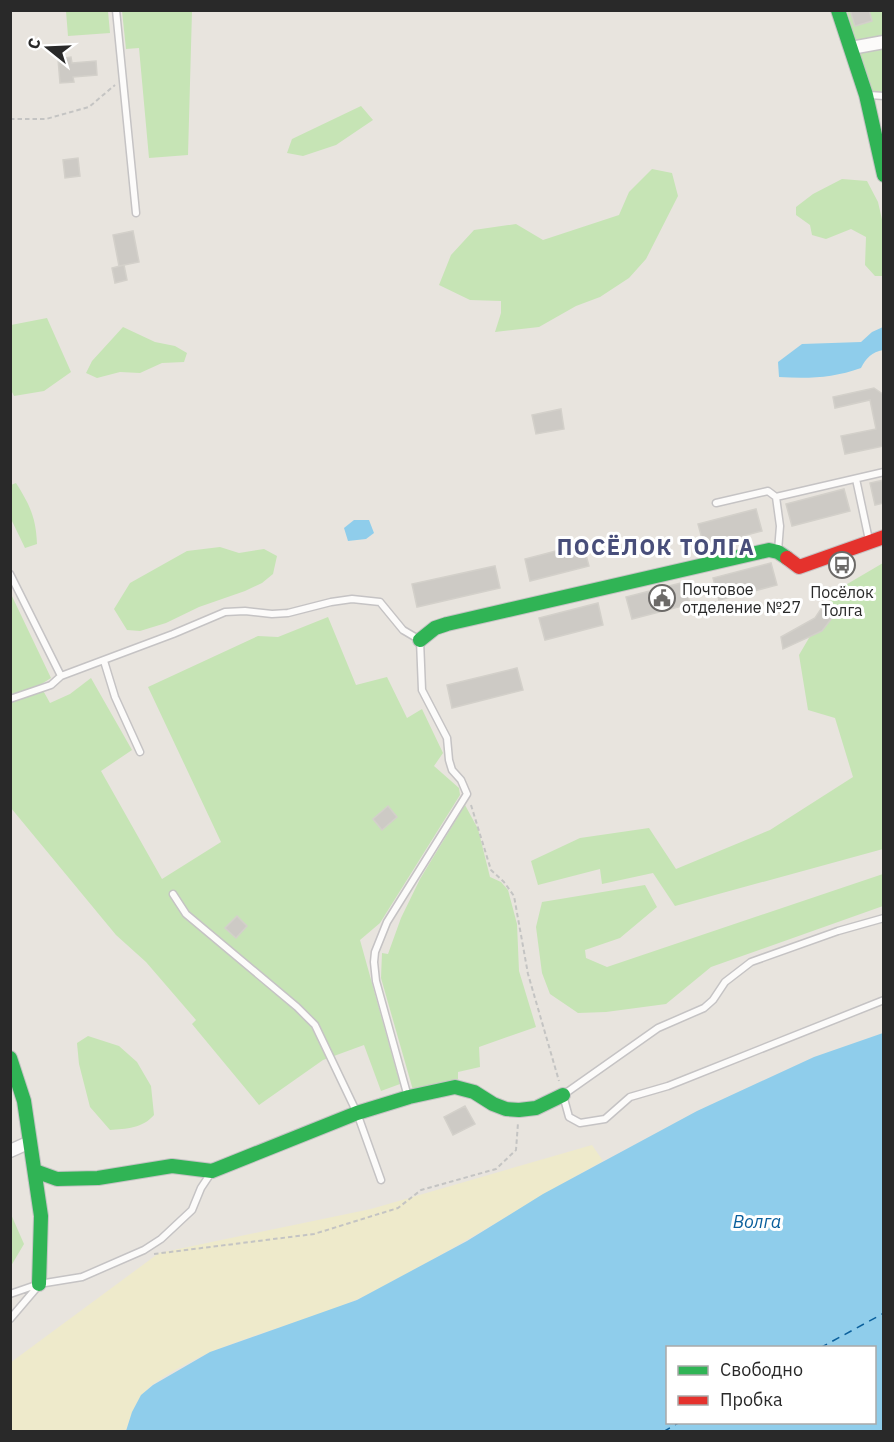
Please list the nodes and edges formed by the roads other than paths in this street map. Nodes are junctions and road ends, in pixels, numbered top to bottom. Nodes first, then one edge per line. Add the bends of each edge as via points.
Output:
1 (117, 10) edge
2 (838, 10) edge
3 (884, 42) edge
4 (851, 48) junction
5 (866, 95) junction
6 (884, 96) edge
7 (884, 175) edge
8 (136, 213) dead end
9 (884, 472) edge
10 (856, 479) junction
11 (776, 498) junction
12 (716, 503) dead end
13 (884, 537) edge
14 (870, 542) junction
15 (778, 552) junction
16 (10, 574) edge
17 (420, 640) junction
18 (104, 661) junction
19 (61, 676) junction
20 (10, 699) edge
21 (140, 752) dead end
22 (173, 894) dead end
23 (884, 918) edge
24 (884, 1000) edge
25 (10, 1058) edge
26 (563, 1095) junction
27 (409, 1097) junction
28 (357, 1113) junction
29 (30, 1143) junction
30 (10, 1151) edge
31 (35, 1171) junction
32 (212, 1171) junction
33 (381, 1180) dead end
34 (39, 1284) junction
35 (10, 1294) edge
36 (10, 1319) edge

1 - 8 lane
2 - 4 street
3 - 4 street
4 - 5 street
5 - 6 lane
5 - 7 street
9 - 10 lane
10 - 11 lane
10 - 14 lane
11 - 12 lane via 768,491
11 - 15 lane
13 - 14 street
14 - 15 street via 799,567
15 - 17 street via 770,550 447,624
16 - 19 lane
17 - 18 lane via 403,630 380,602 352,599 288,613 225,612
17 - 27 lane via 422,690 447,738 452,770 467,794 393,910 375,952 376,981
18 - 19 lane
18 - 21 lane via 118,706
19 - 20 lane via 51,685
22 - 28 lane via 186,914 315,1025
23 - 26 lane via 751,962 725,982 704,1008 658,1028
24 - 26 lane via 668,1086 630,1096 605,1119 580,1123 569,1117
25 - 29 street via 24,1101
26 - 27 street via 536,1108 519,1110 506,1109 455,1087
27 - 28 street
28 - 32 street
28 - 33 lane
29 - 30 street
29 - 31 street
31 - 32 street via 57,1179 98,1178 172,1166
31 - 34 street via 41,1216
32 - 34 lane via 192,1210 161,1239 82,1277
34 - 35 lane
34 - 36 lane

